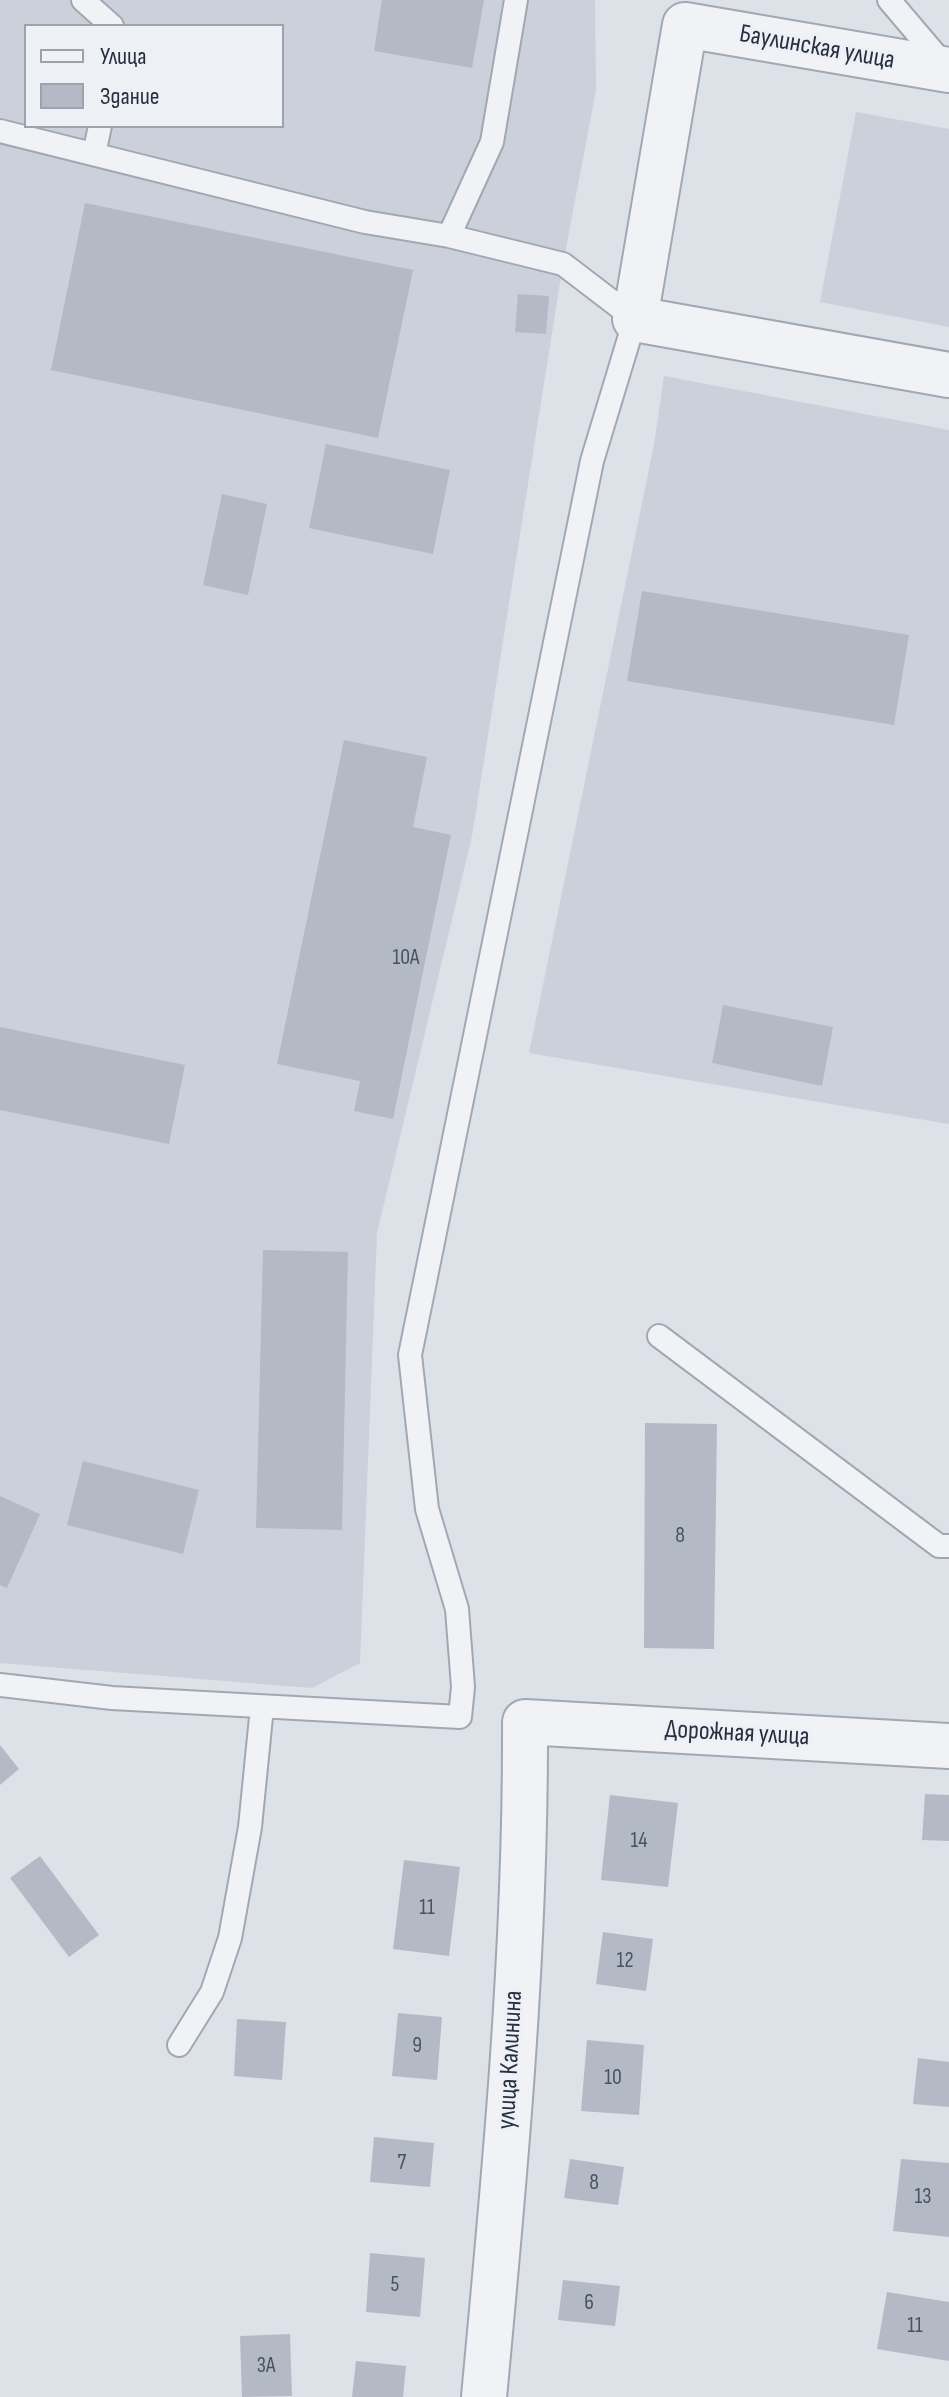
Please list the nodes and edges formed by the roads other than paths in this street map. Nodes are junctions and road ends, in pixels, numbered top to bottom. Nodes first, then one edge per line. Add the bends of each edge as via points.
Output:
1 (83, 0) edge
2 (516, 0) edge
3 (889, 0) edge
4 (685, 12) edge
5 (110, 24) edge
6 (949, 70) edge
7 (100, 128) edge
8 (0, 131) edge
9 (94, 154) junction
10 (449, 236) junction
11 (635, 319) junction
12 (949, 375) edge
13 (659, 1336) dead end
14 (949, 1546) edge
15 (0, 1685) edge
16 (262, 1707) junction
17 (525, 1722) joint
18 (949, 1746) edge
19 (179, 2045) dead end
20 (484, 2397) edge

1 - 5 lane
2 - 10 lane via 492,142
3 - 6 lane
4 - 6 street, Баулинская улица
4 - 11 street
7 - 9 lane
8 - 9 lane
9 - 10 lane via 365,222
10 - 11 lane via 563,264
11 - 12 street
11 - 16 lane via 592,461 410,1355 427,1509 457,1609 460,1717
13 - 14 lane via 939,1546
15 - 16 lane
16 - 19 lane via 250,1827 230,1938 212,1992
17 - 18 street, Дорожная улица
17 - 20 street, улица Калинина via 506,2161

